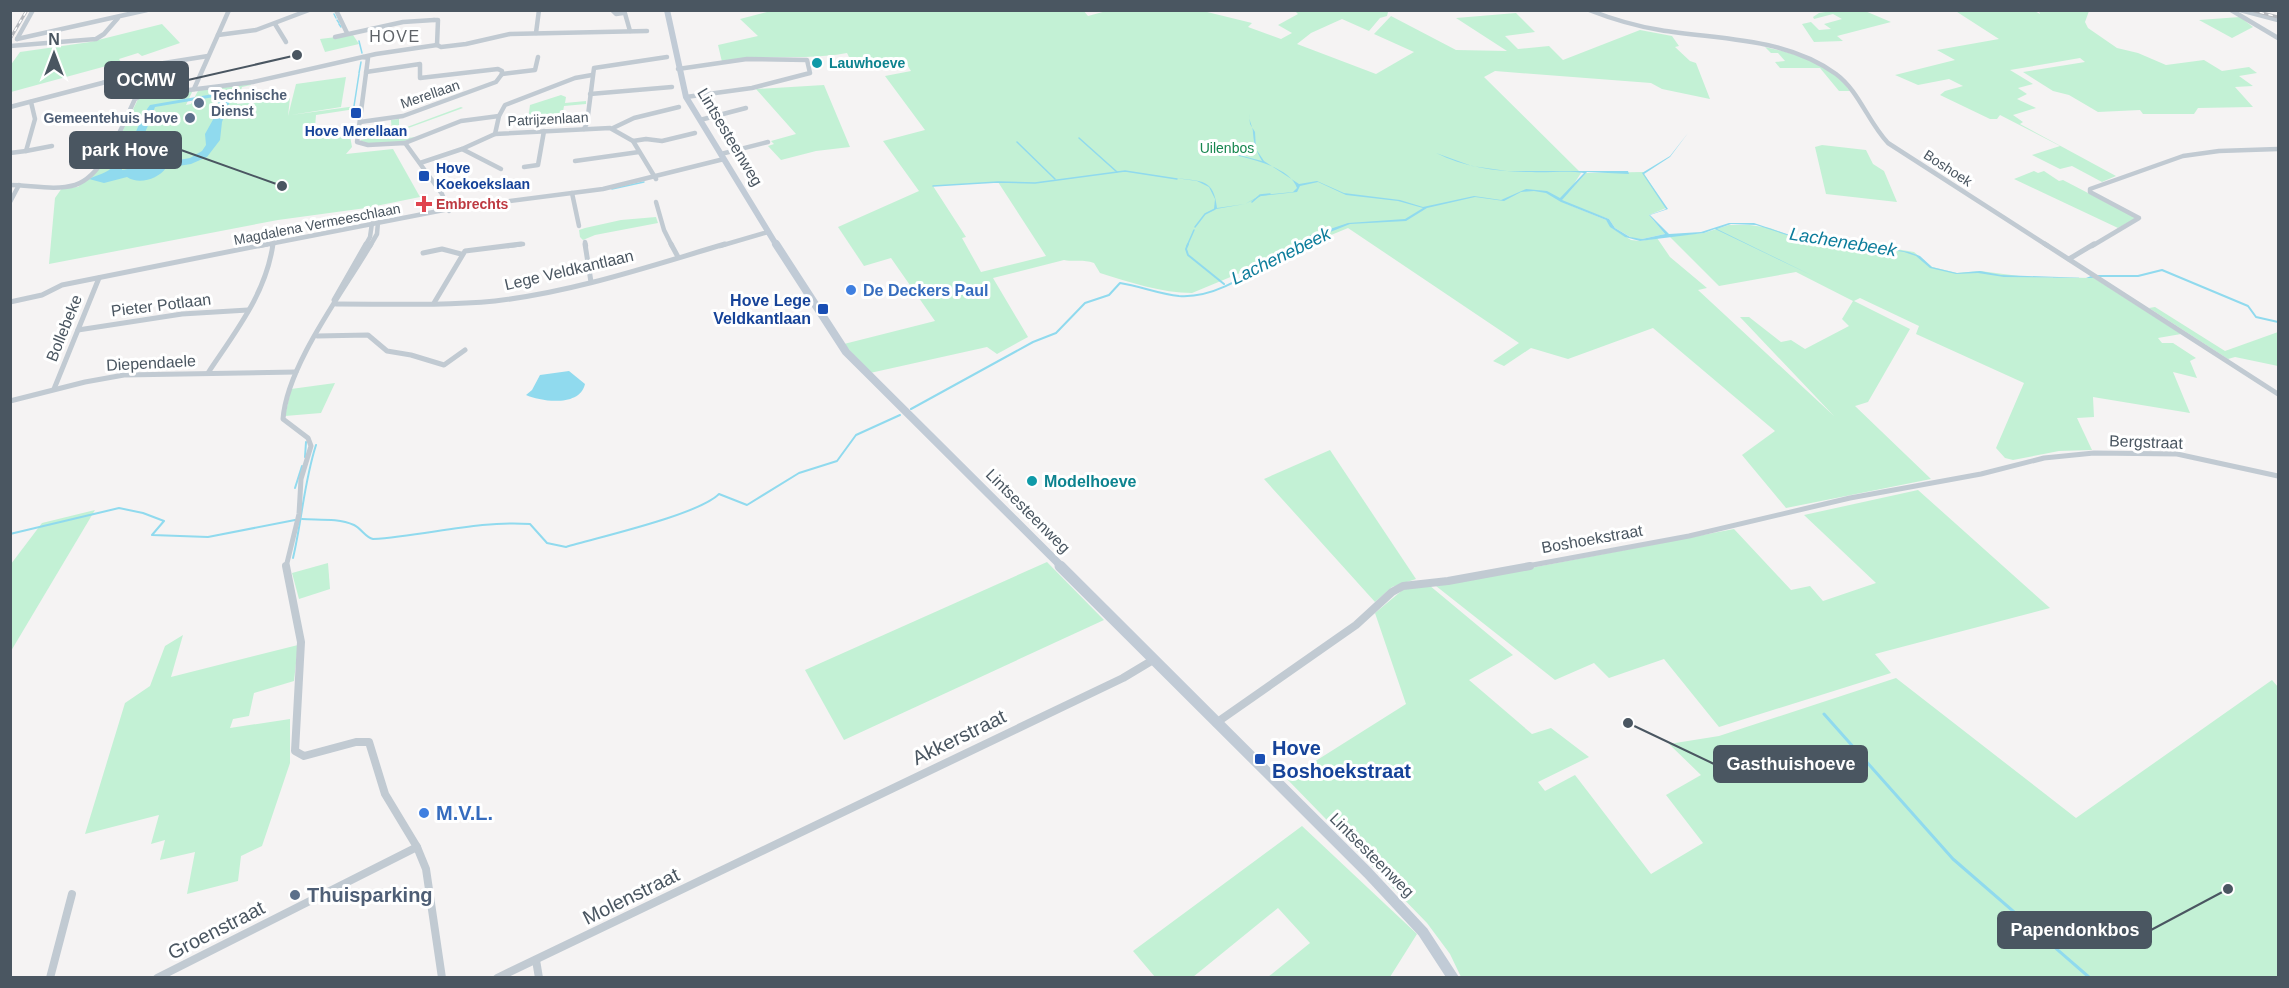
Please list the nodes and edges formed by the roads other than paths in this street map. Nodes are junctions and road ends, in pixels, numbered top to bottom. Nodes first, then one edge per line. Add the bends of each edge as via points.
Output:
1 (33, 10) edge
2 (118, 10) edge
3 (147, 10) edge
4 (229, 10) edge
5 (309, 10) edge
6 (336, 10) edge
7 (539, 10) edge
8 (612, 10) edge
9 (667, 10) edge
10 (1589, 10) edge
11 (2231, 10) edge
12 (2240, 10) edge
13 (624, 12) edge
14 (1598, 12) edge
15 (118, 17) junction
16 (2278, 20) edge
17 (275, 24) junction
18 (630, 31) junction
19 (647, 31) dead end
20 (347, 33) junction
21 (536, 33) junction
22 (218, 36) junction
23 (335, 37) dead end
24 (2278, 38) edge
25 (286, 42) dead end
26 (437, 45) junction
27 (10, 46) edge
28 (208, 56) junction
29 (362, 57) junction
30 (538, 57) dead end
31 (667, 57) dead end
32 (678, 69) junction
33 (366, 72) junction
34 (502, 74) junction
35 (592, 75) junction
36 (672, 87) dead end
37 (194, 89) junction
38 (590, 94) junction
39 (686, 98) junction
40 (31, 102) junction
41 (10, 107) edge
42 (679, 107) dead end
43 (746, 108) dead end
44 (499, 116) junction
45 (700, 120) junction
46 (360, 122) junction
47 (613, 128) junction
48 (584, 129) junction
49 (544, 131) junction
50 (694, 133) dead end
51 (495, 134) junction
52 (633, 141) junction
53 (768, 142) dead end
54 (405, 143) junction
55 (52, 146) dead end
56 (462, 149) junction
57 (2278, 149) edge
58 (26, 151) junction
59 (639, 152) junction
60 (10, 153) edge
61 (724, 158) junction
62 (575, 161) dead end
63 (420, 163) junction
64 (525, 167) dead end
65 (501, 169) dead end
66 (655, 178) junction
67 (10, 185) edge
68 (19, 185) junction
69 (572, 194) junction
70 (10, 201) edge
71 (656, 202) dead end
72 (449, 210) junction
73 (375, 224) junction
74 (579, 226) dead end
75 (768, 232) junction
76 (585, 242) dead end
77 (273, 244) junction
78 (523, 244) dead end
79 (423, 253) dead end
80 (461, 254) junction
81 (678, 257) junction
82 (2068, 259) junction
83 (98, 279) junction
84 (591, 282) junction
85 (10, 302) edge
86 (434, 303) junction
87 (336, 304) junction
88 (248, 309) junction
89 (78, 330) junction
90 (317, 336) junction
91 (465, 350) dead end
92 (296, 372) junction
93 (208, 373) junction
94 (54, 389) junction
95 (2278, 394) edge
96 (10, 401) edge
97 (2012, 466) joint
98 (2278, 476) edge
99 (1153, 660) junction
100 (1216, 723) junction
101 (779, 843) joint
102 (417, 847) junction
103 (72, 894) dead end
104 (536, 960) junction
105 (50, 978) edge
106 (158, 978) edge
107 (442, 978) edge
108 (497, 978) edge
109 (539, 978) edge
110 (1453, 978) edge

1 - 15 street via 16,39
2 - 15 street
3 - 15 street
4 - 22 street
5 - 17 street
6 - 20 street
7 - 21 street
8 - 13 street via 616,14
9 - 32 street, Lintsesteenweg
10 - 14 street, Boshoek
11 - 24 street
12 - 16 street
13 - 18 street
14 - 82 street, Boshoek via 1637,26 1770,46 1822,65 1846,81 1888,143
15 - 27 street via 96,39
17 - 22 street
17 - 25 street
18 - 19 street
18 - 21 street
20 - 23 street
20 - 26 street via 434,18 438,20
21 - 26 street
22 - 28 street
26 - 29 street
28 - 37 street
28 - 40 street via 164,63
29 - 33 street via 368,58
29 - 37 street via 272,78
30 - 34 street via 535,70
31 - 35 street via 594,68
32 - 39 street, Lintsesteenweg
32 - 39 street via 747,59 807,60 810,73 752,88
33 - 34 street via 420,64 420,78 498,69
33 - 46 street
34 - 46 street, Merellaan via 494,83 403,116
35 - 38 street
35 - 44 street via 508,104
36 - 38 street
37 - 68 street via 135,99 105,159 80,183
38 - 48 street
39 - 45 street, Lintsesteenweg
40 - 41 street
40 - 58 street via 35,119
42 - 47 street
43 - 45 street
44 - 51 street
44 - 54 street via 461,121
45 - 61 street, Lintsesteenweg
46 - 54 street via 357,142 362,145
47 - 48 street, Patrijzenlaan
47 - 52 street, Patrijzenlaan
48 - 49 street, Patrijzenlaan
49 - 51 street, Patrijzenlaan
49 - 64 street via 537,165
50 - 52 street via 662,141
51 - 56 street, Patrijzenlaan
52 - 59 street, Patrijzenlaan
53 - 61 street, Magdalena Vermeeschlaan
54 - 63 street
55 - 58 street
56 - 63 street, Patrijzenlaan
56 - 65 street
57 - 82 street via 2183,156 2090,189 2139,218
58 - 60 street
59 - 62 street
59 - 66 street, Patrijzenlaan
61 - 66 street, Magdalena Vermeeschlaan
61 - 75 street, Lintsesteenweg
63 - 72 street
66 - 69 street, Magdalena Vermeeschlaan via 628,187
67 - 68 street
68 - 70 street
69 - 72 street, Magdalena Vermeeschlaan
69 - 74 street
71 - 81 street via 663,230
72 - 73 street, Magdalena Vermeeschlaan
73 - 77 street, Magdalena Vermeeschlaan
73 - 87 street via 334,300
75 - 81 street, Lege Veldkantlaan
75 - 99 street, Lintsesteenweg via 838,343 853,360
76 - 84 street
77 - 83 street, Magdalena Vermeeschlaan
77 - 88 street via 268,276
78 - 80 street via 470,249
79 - 80 street via 452,249
80 - 86 street
81 - 84 street, Lege Veldkantlaan
82 - 95 street, Boshoek
83 - 85 street, Magdalena Vermeeschlaan
83 - 89 street, Bollebeke
84 - 86 street, Lege Veldkantlaan via 516,298
86 - 87 street, Lege Veldkantlaan
87 - 90 street
88 - 89 street, Pieter Potlaan via 182,314
88 - 93 street
89 - 94 street, Bollebeke
90 - 91 street via 368,335 387,351 444,364
90 - 92 street
92 - 93 street, Diependaele
92 - 102 street via 282,410 283,419 308,438 311,446 300,484 299,514 286,566 301,642 294,744 300,755 312,756 356,742 369,742 385,794
93 - 94 street, Diependaele via 124,375
94 - 96 street, Diependaele
97 - 98 street, Bergstraat via 2064,455 2168,454
97 - 100 street, Boshoekstraat via 1850,498 1689,536 1403,586 1356,625
99 - 100 street, Lintsesteenweg
99 - 101 street, Akkerstraat
100 - 110 street, Lintsesteenweg via 1398,905 1423,932
101 - 104 street, Molenstraat
102 - 106 street, Groenstraat
102 - 107 street via 426,869
103 - 105 street
104 - 108 street, Molenstraat
104 - 109 street

